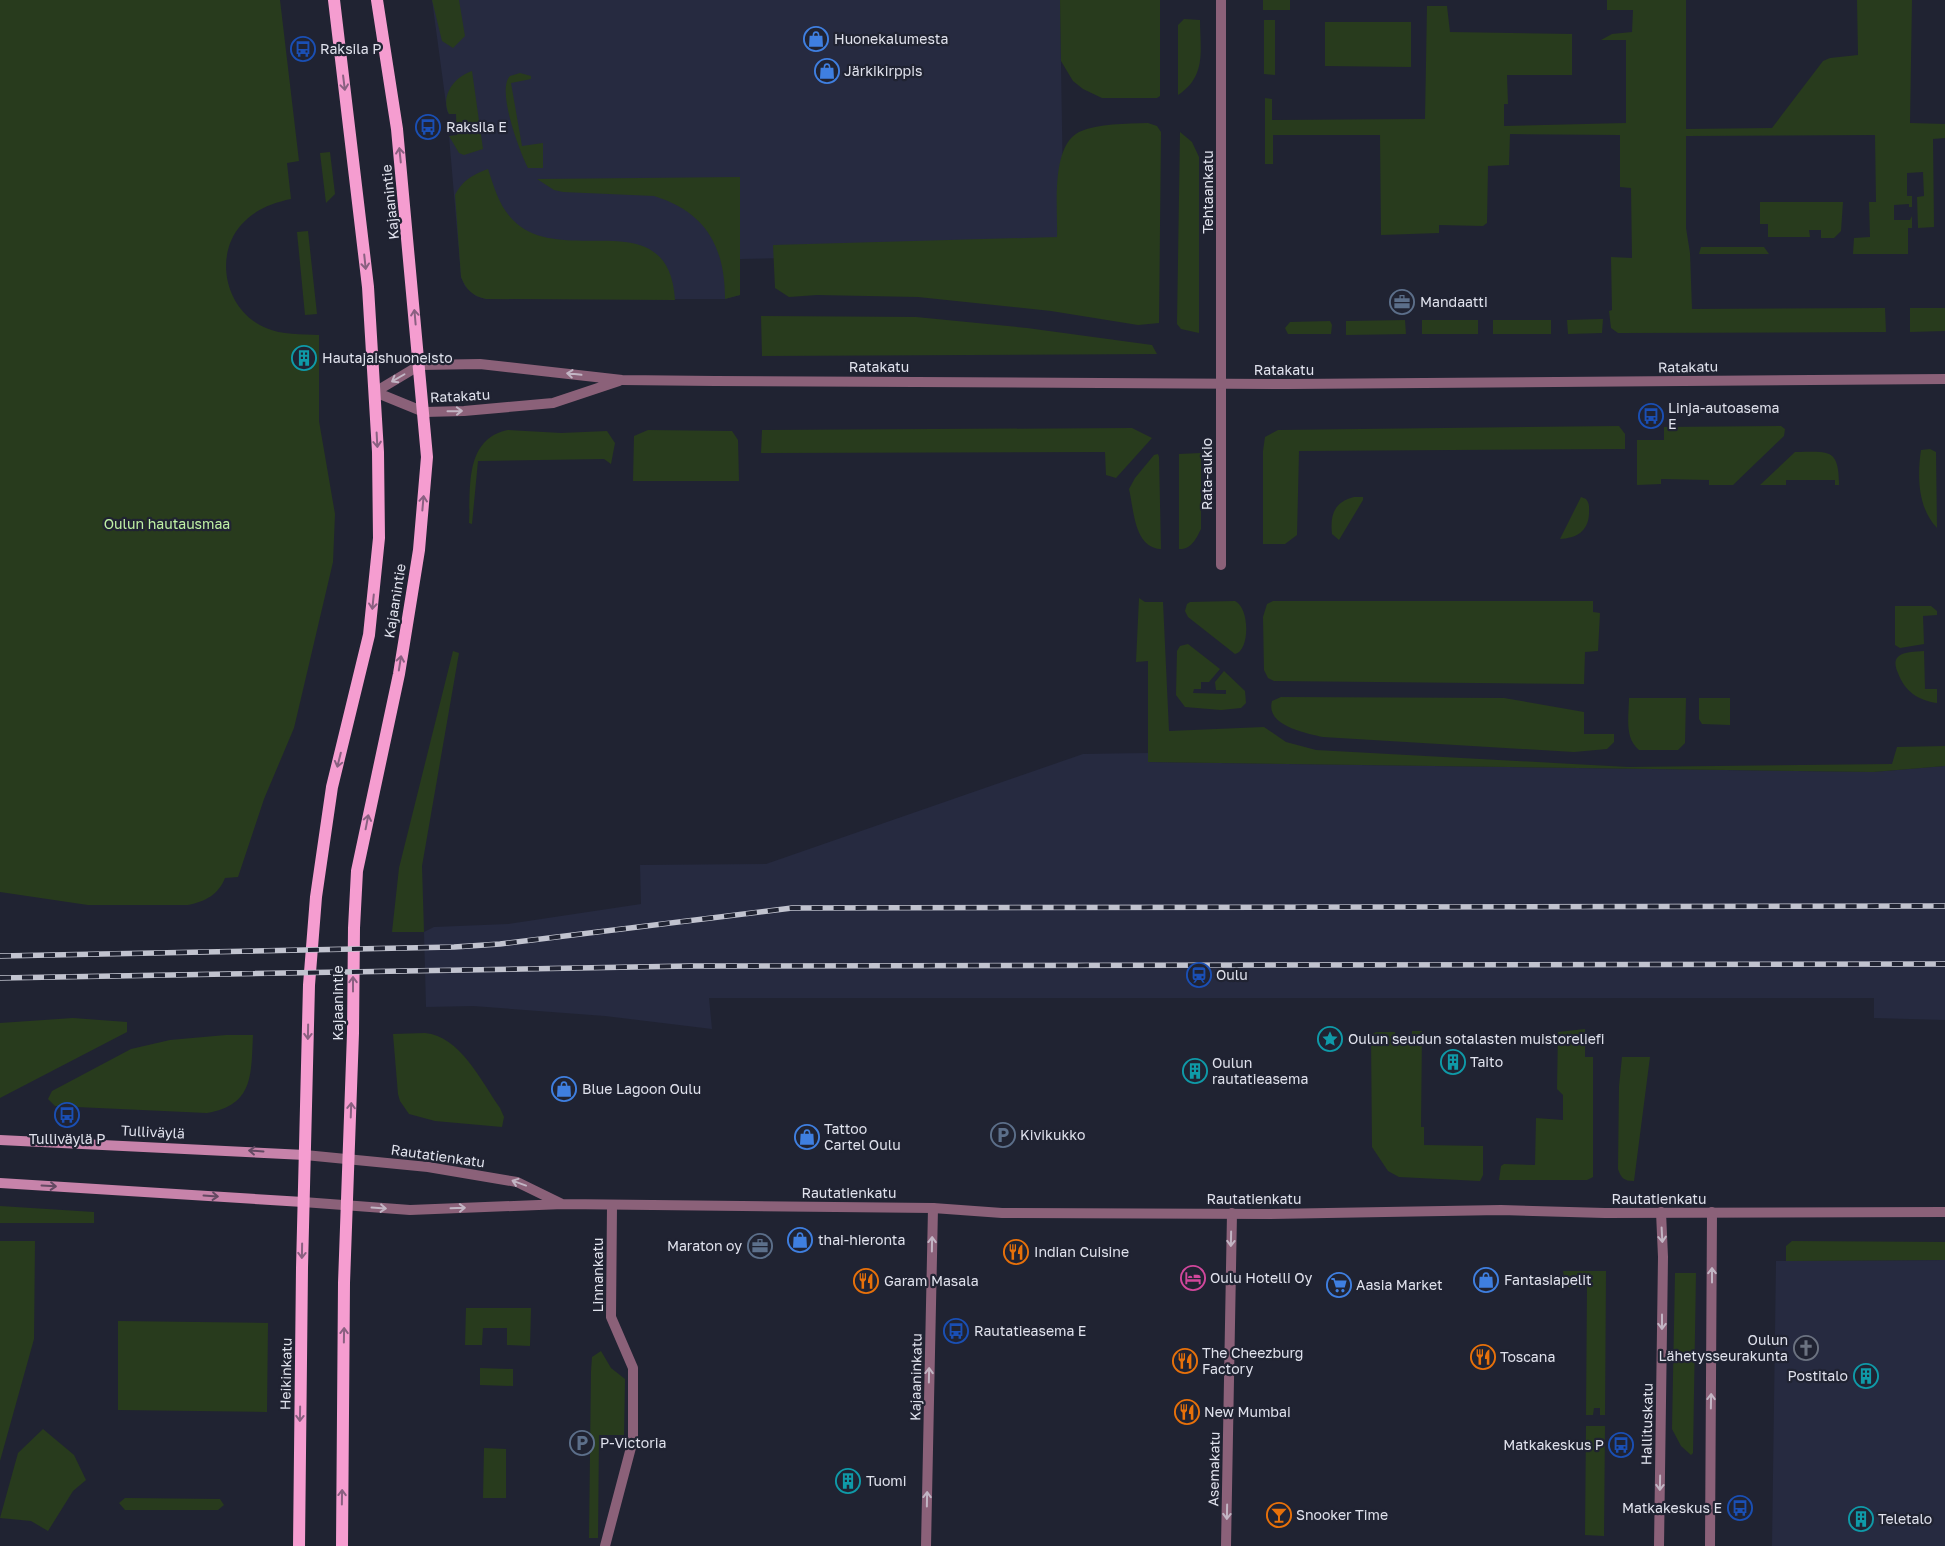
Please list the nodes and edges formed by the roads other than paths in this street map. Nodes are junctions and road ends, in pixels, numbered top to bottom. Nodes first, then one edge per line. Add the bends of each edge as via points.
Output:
1 (334, 0) edge
2 (377, 0) edge
3 (1221, 0) edge
4 (420, 365) junction
5 (1945, 379) edge
6 (622, 380) junction
7 (1223, 383) junction
8 (375, 392) junction
9 (424, 412) junction
10 (1222, 565) dead end
11 (0, 1140) edge
12 (305, 1154) junction
13 (349, 1158) junction
14 (0, 1183) edge
15 (303, 1202) junction
16 (563, 1204) junction
17 (348, 1206) junction
18 (612, 1206) junction
19 (933, 1208) junction
20 (1661, 1212) junction
21 (1712, 1212) junction
22 (1945, 1212) edge
23 (1232, 1214) junction
24 (299, 1546) edge
25 (342, 1546) edge
26 (604, 1546) edge
27 (926, 1546) edge
28 (1226, 1546) edge
29 (1659, 1546) edge
30 (1710, 1546) edge

1 -> 8 main road, Kajaanintie via 368,287
4 -> 2 main road, Kajaanintie via 398,129
3 - 7 street, Tehtaankatu
6 -> 4 street, Ratakatu via 480,364
4 -> 8 street
4 - 9 main road, Kajaanintie
5 - 7 street, Ratakatu
6 - 7 street, Ratakatu
9 -> 6 street, Ratakatu via 553,403
7 - 10 street, Rata-aukio via 1220,442
8 - 9 street, Ratakatu
8 -> 12 main road, Kajaanintie via 379,538 369,635 332,788 316,897 309,985
13 -> 9 main road, Kajaanintie via 357,871 399,674 419,550 427,458
12 -> 11 main road, Tulliväylä
12 - 13 street, Rautatienkatu
12 - 15 main road, Kajaanintie
16 -> 13 street, Rautatienkatu via 517,1182
13 - 17 main road, Kajaanintie
14 -> 15 main road
15 - 17 street, Rautatienkatu
15 -> 24 main road, Heikinkatu
17 -> 16 street, Rautatienkatu via 410,1210
16 - 18 street, Rautatienkatu
25 -> 17 main road via 344,1283
18 - 19 street, Rautatienkatu
18 - 26 street, Linnankatu via 611,1317 633,1368 633,1440
19 - 23 street, Rautatienkatu via 979,1212
27 -> 19 street, Kajaaninkatu
20 - 21 street, Rautatienkatu
20 - 23 street, Rautatienkatu via 1484,1210
20 -> 29 street, Hallituskatu
21 - 22 street, Rautatienkatu
30 -> 21 street
23 -> 28 street, Asemakatu

